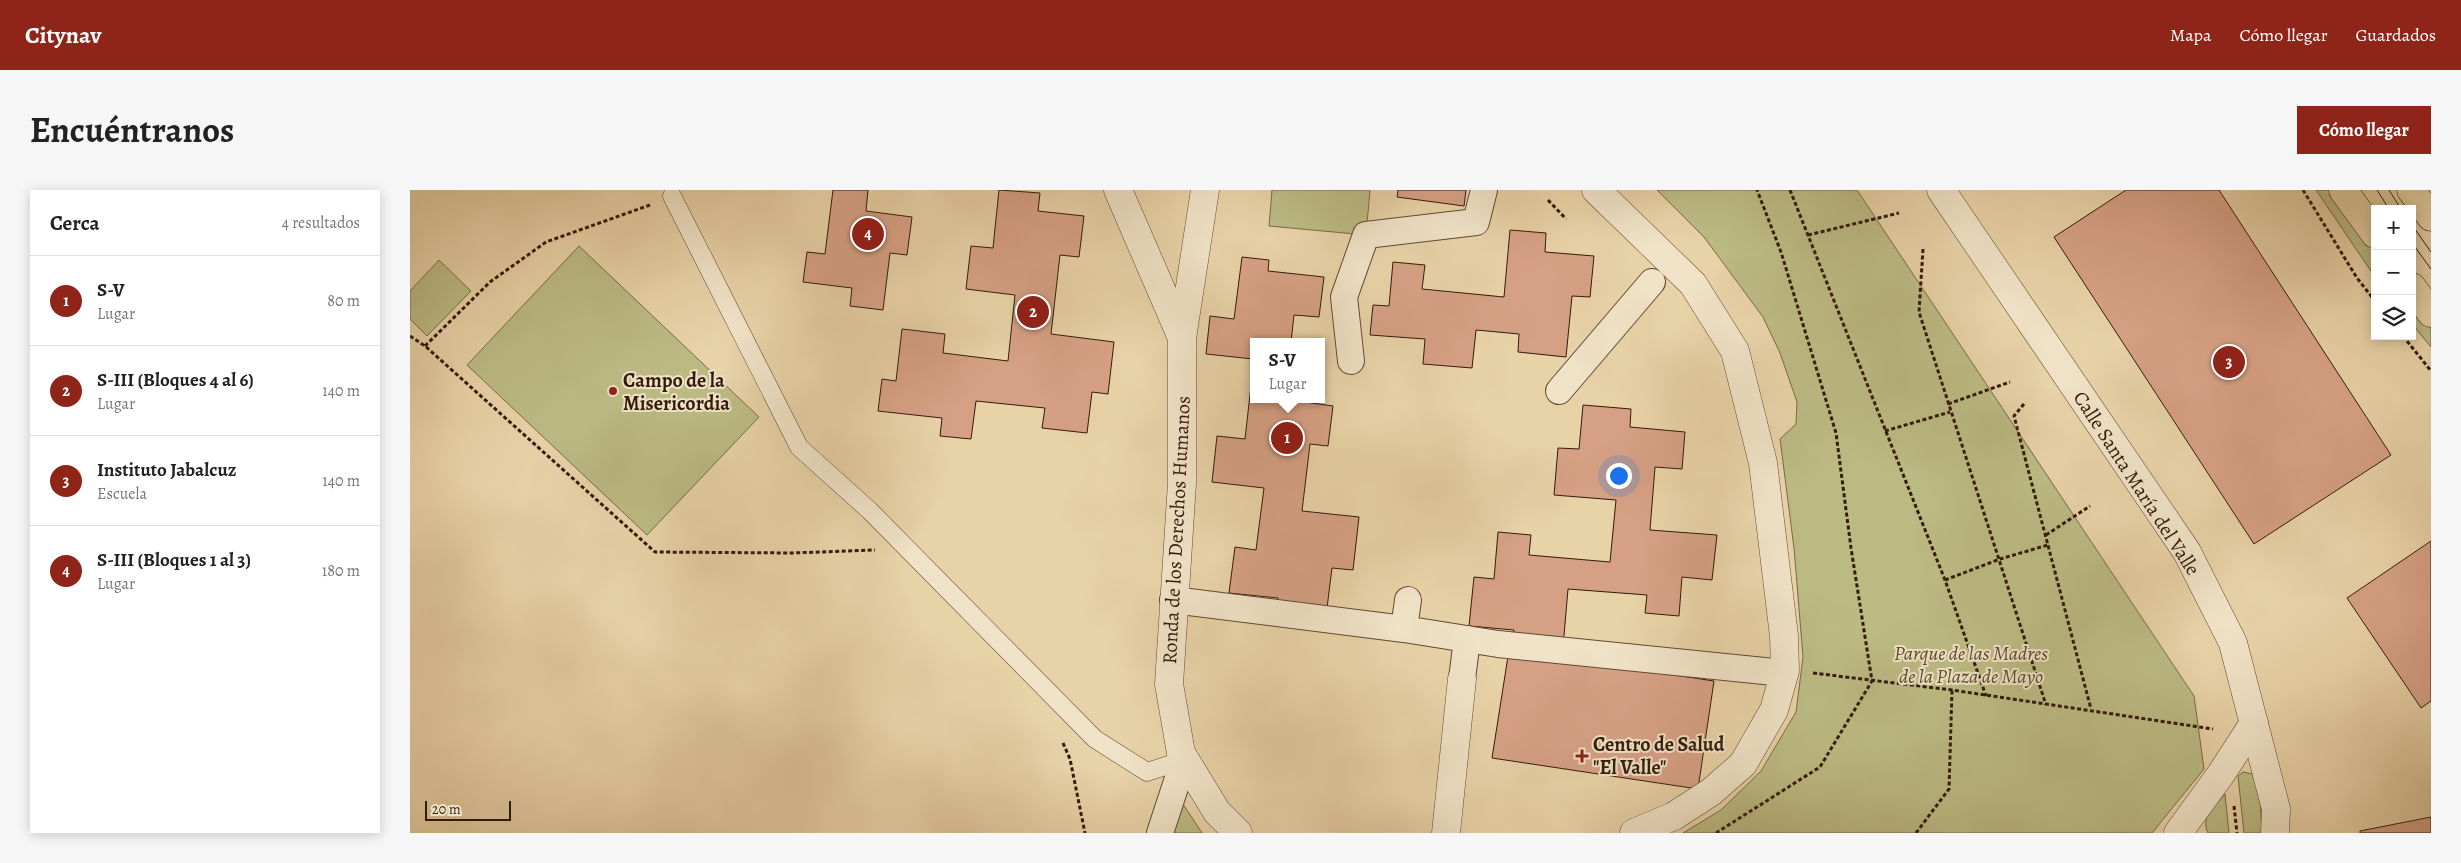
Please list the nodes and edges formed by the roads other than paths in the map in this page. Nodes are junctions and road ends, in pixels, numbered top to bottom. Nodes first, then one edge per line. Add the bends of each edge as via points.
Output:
1 (1118, 190) edge
2 (1205, 190) edge
3 (1484, 190) edge
4 (1596, 190) edge
5 (1941, 190) edge
6 (2343, 190) edge
7 (2411, 190) edge
8 (672, 196) road end
9 (2431, 217) edge
10 (2371, 228) edge
11 (1652, 282) dead end
12 (2416, 292) edge
13 (2431, 313) edge
14 (1182, 338) junction
15 (1351, 360) dead end
16 (1560, 391) dead end
17 (1173, 600) junction
18 (1408, 600) dead end
19 (1404, 629) junction
20 (1467, 639) junction
21 (1774, 672) dead end
22 (1462, 679) joint
23 (2254, 723) junction
24 (1184, 760) junction
25 (1160, 833) edge
26 (1238, 833) edge
27 (1446, 833) edge
28 (1634, 833) edge
29 (2178, 833) edge
30 (2275, 833) edge

1 - 14 street, Ronda de los Derechos Humanos
2 - 14 street
3 - 15 street via 1476,222 1366,235 1344,297
4 - 28 street via 1693,284 1735,351 1763,463 1784,636 1785,671 1774,710 1743,764 1711,792 1674,816
5 - 23 street, Calle Santa María del Valle via 2187,552 2233,643
6 - 10 highway
7 - 9 highway
8 - 24 lane via 799,447 870,511 1096,739 1147,772
11 - 16 street
12 - 13 highway
14 - 17 street, Ronda de los Derechos Humanos via 1182,484
17 - 19 street
17 - 24 street, Ronda de los Derechos Humanos via 1169,684
18 - 19 street
19 - 20 street
20 - 21 street
20 - 22 street
22 - 27 street
23 - 29 street
23 - 30 street, Calle Santa María del Valle via 2276,810
24 - 25 street
24 - 26 street, Ronda de los Derechos Humanos via 1217,812

